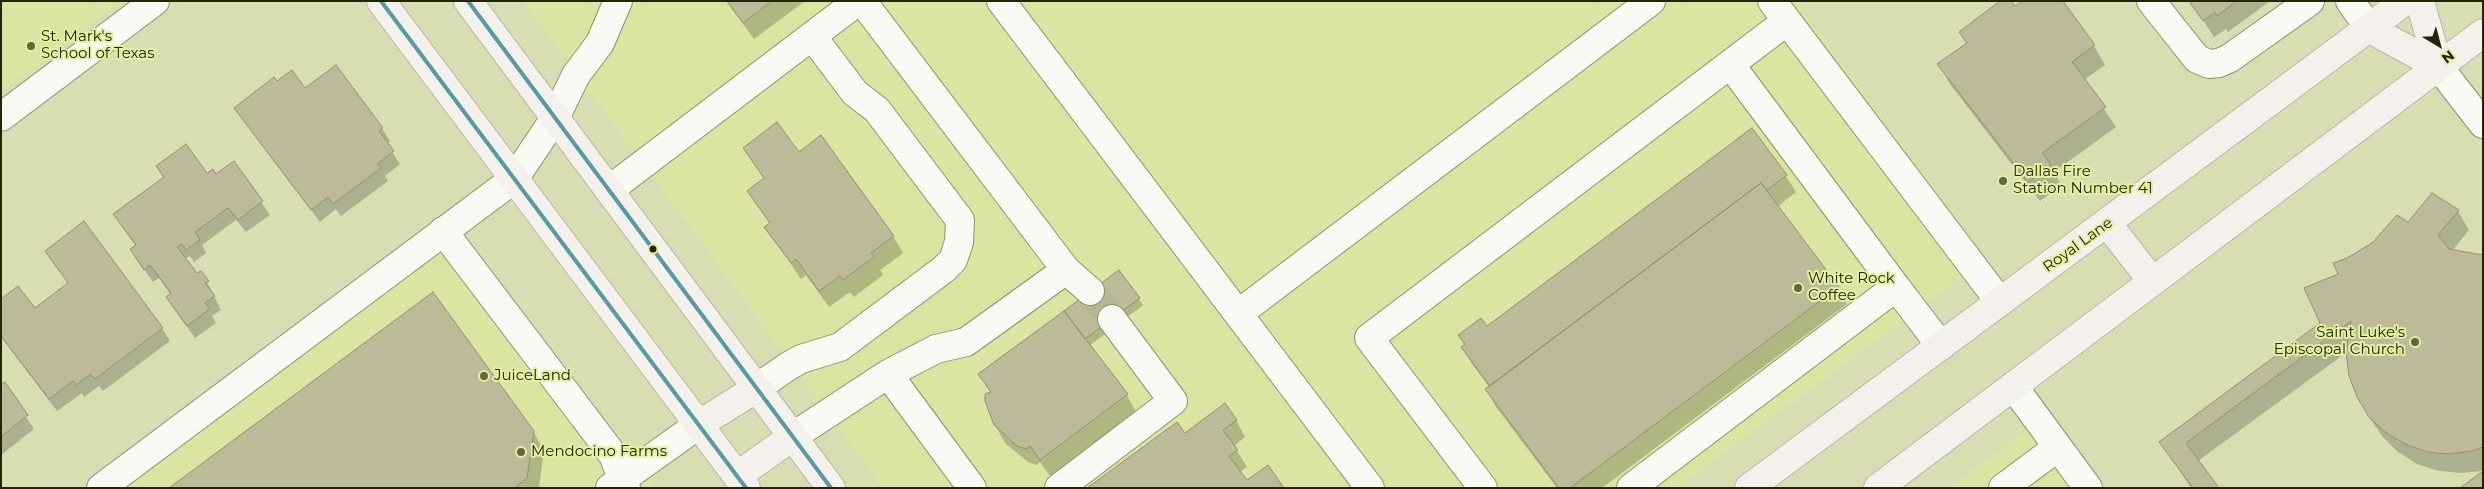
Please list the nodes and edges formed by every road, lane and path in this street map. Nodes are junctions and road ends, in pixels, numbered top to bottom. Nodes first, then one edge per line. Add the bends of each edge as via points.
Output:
1 (155, 1) edge
2 (382, 1) edge
3 (468, 1) edge
4 (618, 1) edge
5 (858, 1) edge
6 (862, 1) edge
7 (1001, 1) edge
8 (1651, 1) edge
9 (2151, 1) edge
10 (2310, 1) edge
11 (2350, 1) edge
12 (2405, 1) edge
13 (2420, 1) edge
14 (1779, 11) edge
15 (2370, 29) junction
16 (2483, 32) edge
17 (812, 36) junction
18 (1730, 64) junction
19 (2438, 66) junction
20 (1, 117) edge
21 (555, 118) junction
22 (2483, 124) edge
23 (514, 179) junction
24 (609, 190) junction
25 (2108, 223) junction
26 (443, 231) junction
27 (1066, 270) junction
28 (2152, 281) junction
29 (1896, 287) junction
30 (1090, 292) tunnel mouth
31 (2000, 302) junction
32 (1238, 314) junction
33 (1112, 319) tunnel mouth
34 (1940, 346) junction
35 (888, 374) junction
36 (2013, 386) junction
37 (757, 388) junction
38 (698, 425) junction
39 (792, 437) junction
40 (2058, 447) junction
41 (741, 482) edge
42 (620, 485) edge
43 (102, 488) edge
44 (831, 488) edge
45 (972, 488) edge
46 (1059, 488) edge
47 (1370, 488) edge
48 (1483, 488) edge
49 (1631, 488) edge
50 (1749, 488) edge
51 (1878, 488) edge
52 (2003, 488) edge
53 (2088, 488) edge

1 - 20 street
2 - 23 main road
3 - 21 main road
4 - 21 street via 600,43 576,75
5 - 17 street
6 - 27 street
7 - 32 street
8 - 32 street
9 - 10 street via 2197,59 2209,64 2230,58
11 - 15 street
12 - 15 main road, Royal Lane
13 - 19 main road
14 - 18 street
14 - 31 street
15 - 19 main road
15 - 25 main road, Royal Lane
16 - 19 main road
17 - 24 street
17 - 37 street via 855,93 876,110 960,220 959,242 953,260 944,269 840,347 802,359
18 - 29 street
18 - 48 street via 1369,338
19 - 22 street
19 - 28 main road
21 - 23 street
21 - 24 main road
23 - 26 street
23 - 38 main road
24 - 37 main road
25 - 28 main road
25 - 31 main road, Royal Lane
26 - 42 street via 613,455
26 - 43 street
27 - 30 street
27 - 35 street via 966,342 936,349
28 - 36 main road
29 - 34 street
29 - 49 street
31 - 34 main road, Royal Lane
32 - 47 street
33 - 46 street via 1173,400
34 - 50 main road, Royal Lane
35 - 39 street
35 - 45 street
36 - 40 street
36 - 51 main road
37 - 38 main road
37 - 39 main road
38 - 41 main road
38 - 42 street
39 - 41 main road
39 - 44 main road
40 - 52 street
40 - 53 street

